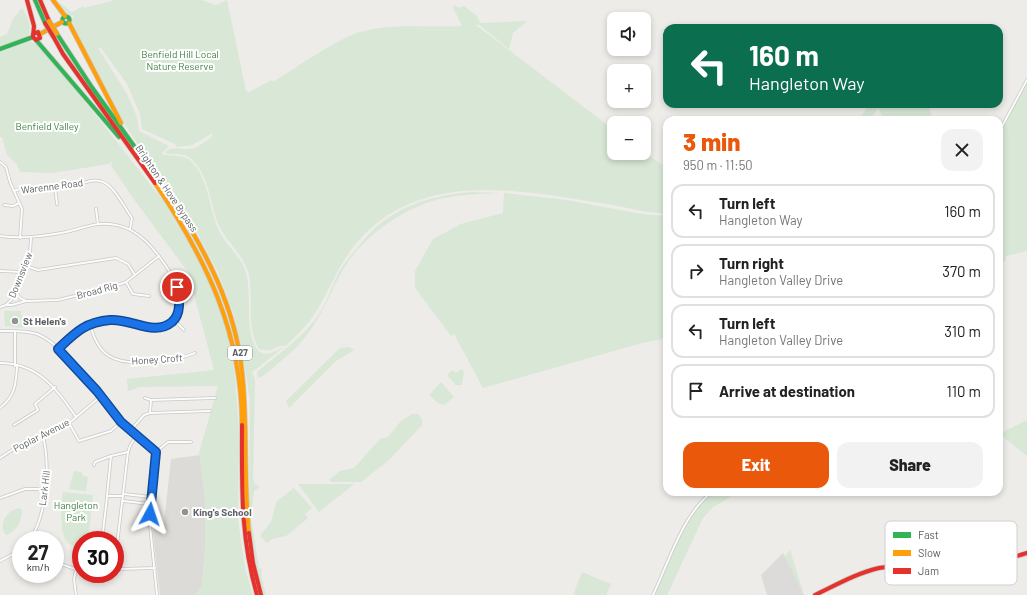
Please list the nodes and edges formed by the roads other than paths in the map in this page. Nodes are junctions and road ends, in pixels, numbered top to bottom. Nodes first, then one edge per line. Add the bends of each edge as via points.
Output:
1 (27, 0) edge
2 (35, 0) edge
3 (40, 0) edge
4 (53, 0) edge
5 (65, 16) junction
6 (47, 22) junction
7 (62, 22) junction
8 (68, 22) junction
9 (55, 35) junction
10 (34, 37) junction
11 (0, 49) edge
12 (1027, 80) edge
13 (1003, 125) edge
14 (130, 139) junction
15 (135, 155) junction
16 (0, 162) edge
17 (56, 187) junction
18 (14, 191) junction
19 (19, 203) junction
20 (57, 204) dead end
21 (4, 205) dead end
22 (96, 209) dead end
23 (98, 224) junction
24 (130, 229) junction
25 (0, 236) edge
26 (20, 238) junction
27 (31, 238) junction
28 (159, 256) junction
29 (26, 266) junction
30 (0, 271) edge
31 (22, 272) junction
32 (135, 275) junction
33 (126, 282) junction
34 (15, 291) junction
35 (149, 296) dead end
36 (26, 301) junction
37 (6, 305) junction
38 (0, 307) edge
39 (174, 320) junction
40 (90, 324) junction
41 (184, 330) dead end
42 (0, 331) edge
43 (15, 332) junction
44 (58, 349) junction
45 (195, 353) dead end
46 (0, 363) edge
47 (16, 366) junction
48 (55, 387) junction
49 (101, 396) junction
50 (145, 398) dead end
51 (215, 398) dead end
52 (151, 400) junction
53 (0, 408) edge
54 (210, 411) dead end
55 (150, 413) junction
56 (76, 417) junction
57 (121, 422) junction
58 (69, 423) junction
59 (14, 425) dead end
60 (130, 431) junction
61 (42, 434) junction
62 (136, 436) junction
63 (191, 442) dead end
64 (128, 452) junction
65 (156, 452) junction
66 (111, 456) junction
67 (0, 458) edge
68 (94, 465) dead end
69 (45, 489) junction
70 (123, 495) junction
71 (707, 496) edge
72 (107, 497) dead end
73 (151, 497) junction
74 (0, 498) edge
75 (123, 501) junction
76 (150, 504) junction
77 (36, 530) edge
78 (103, 531) edge
79 (119, 531) edge
80 (1027, 553) edge
81 (12, 556) edge
82 (1017, 556) edge
83 (0, 561) edge
84 (885, 567) edge
85 (155, 568) junction
86 (124, 569) edge
87 (74, 583) edge
88 (76, 595) edge
89 (157, 595) edge
90 (256, 595) edge
91 (261, 595) edge
92 (653, 595) edge
93 (815, 595) edge

1 - 10 main road via 34,26
2 - 6 main road, Brighton & Hove Bypass / A27
3 - 6 main road, Brighton & Hove Bypass / A27
4 - 5 main road
5 - 7 main road
5 - 8 main road via 69,18
6 - 9 main road, Brighton & Hove Bypass / A27, bridge
7 - 8 main road
7 - 10 main road via 40,34 37,32
8 - 14 main road, A27
9 - 14 main road, Brighton & Hove Bypass / A27
9 - 15 main road, Brighton & Hove Bypass / A27 via 63,54
10 - 11 main road
10 - 15 main road, A27
12 - 13 street
14 - 91 main road, Brighton & Hove Bypass / A27 via 199,242 228,307 242,361 246,392 250,555
15 - 90 main road, Brighton & Hove Bypass / A27 via 168,200 195,244 224,308 237,361 241,392 243,524 246,555
16 - 18 street via 6,167
17 - 18 street, Warenne Road via 24,187
17 - 20 street
17 - 24 street, Warenne Road via 90,180 109,185 132,218
18 - 19 street
19 - 21 street via 13,206
19 - 26 street via 22,209
22 - 23 street
23 - 24 street via 116,224
23 - 27 street
24 - 28 street via 144,238
25 - 26 street
26 - 27 street
27 - 29 street, Downsview
28 - 32 street, Broad Rig
28 - 39 street via 171,272 177,287 178,313
29 - 31 street, Downsview
29 - 32 street via 38,270 116,258 128,264
30 - 31 street
31 - 34 street, Downsview
32 - 33 street, Broad Rig
33 - 35 street via 133,294
33 - 36 street, Broad Rig via 58,300
34 - 36 street
34 - 37 street, Downsview
36 - 37 street, Broad Rig
37 - 38 street, Downsview
39 - 40 street via 158,329 119,320
39 - 41 street
40 - 44 street via 79,329
40 - 45 street, Honey Croft via 99,345 119,360 133,362 174,359
42 - 43 street
43 - 44 street via 37,334
43 - 47 street
44 - 49 street
46 - 47 street
47 - 48 street via 40,375
47 - 53 street via 14,394
48 - 56 street
48 - 59 street via 35,404 38,410
49 - 56 street, Poplar Avenue
49 - 57 street
50 - 52 street
51 - 52 street
52 - 55 street
54 - 55 street
55 - 60 street via 144,415
56 - 58 street, Poplar Avenue
57 - 58 street via 111,431 79,441
57 - 60 street
58 - 61 street, Poplar Avenue
60 - 62 street
61 - 67 street, Poplar Avenue
61 - 69 street, Lark Hill via 46,455
62 - 64 street
62 - 65 street
63 - 65 street via 168,442
64 - 66 street
64 - 70 street
65 - 73 street
66 - 68 street via 95,462
66 - 70 street via 107,496
69 - 74 street via 25,489
69 - 77 street, Lark Hill
70 - 73 street
70 - 75 street
71 - 92 street via 690,514
72 - 78 street
73 - 76 street
75 - 76 street
75 - 79 street
76 - 85 street
80 - 82 main road
81 - 83 street
84 - 93 main road via 865,572
85 - 86 street
85 - 89 street
87 - 88 street

